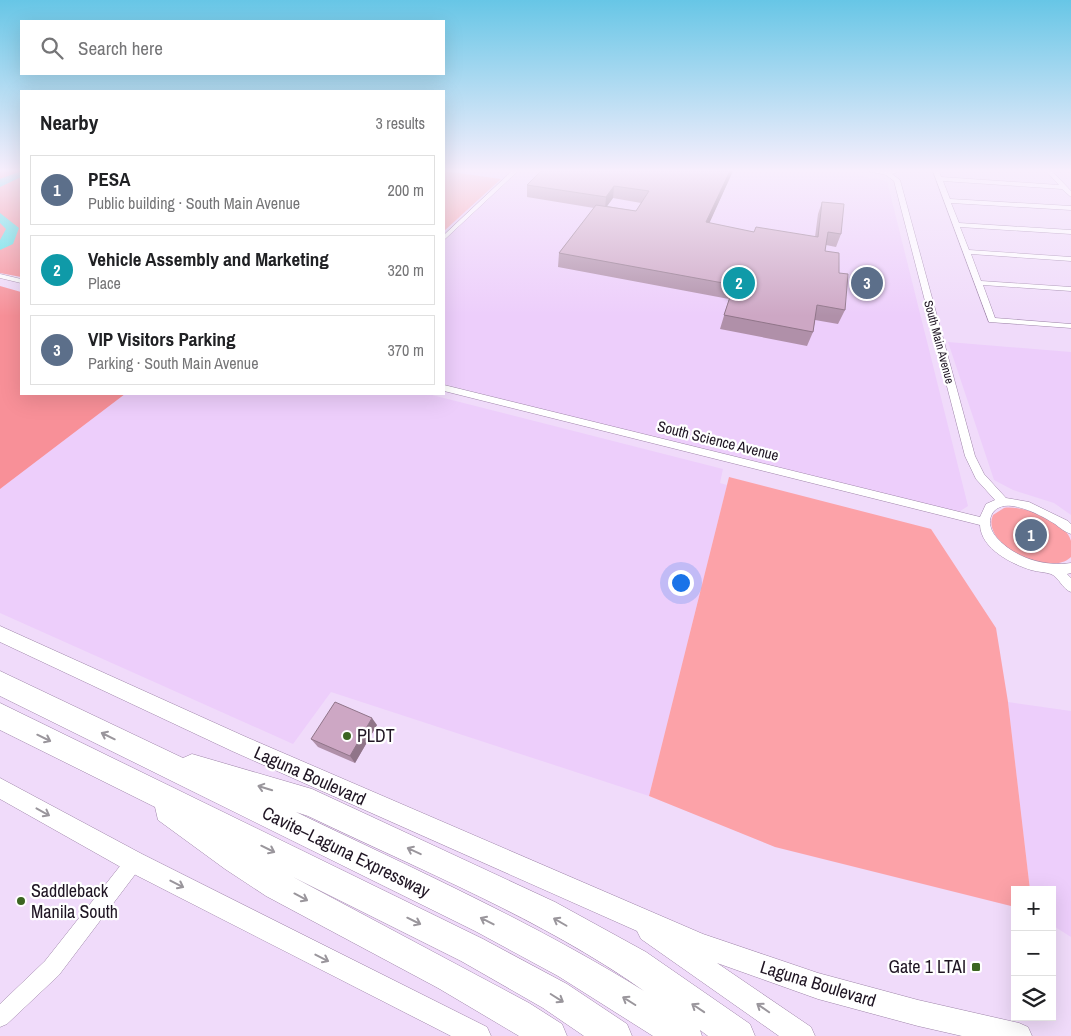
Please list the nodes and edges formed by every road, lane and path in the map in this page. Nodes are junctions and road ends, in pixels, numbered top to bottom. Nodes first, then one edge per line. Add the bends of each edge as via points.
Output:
1 (464, 219) edge
2 (907, 219) edge
3 (954, 219) edge
4 (956, 225) junction
5 (1071, 232) edge
6 (445, 237) edge
7 (967, 252) junction
8 (1071, 259) edge
9 (0, 276) edge
10 (20, 282) edge
11 (979, 283) junction
12 (1071, 289) edge
13 (1071, 326) edge
14 (445, 388) edge
15 (1004, 503) junction
16 (984, 522) junction
17 (1071, 530) edge
18 (1071, 568) edge
19 (1056, 570) junction
20 (1071, 587) edge
21 (0, 634) edge
22 (0, 683) edge
23 (0, 716) edge
24 (151, 758) junction
25 (130, 781) junction
26 (0, 788) edge
27 (134, 862) junction
28 (623, 914) junction
29 (0, 1017) edge
30 (478, 1036) edge
31 (550, 1036) edge
32 (615, 1036) edge
33 (684, 1036) edge
34 (738, 1036) edge
35 (802, 1036) edge
36 (1019, 1036) edge

1 - 6 street
2 - 15 street, South Main Avenue via 970,456 980,476
3 - 4 street
4 - 5 street
4 - 7 street
7 - 8 street
7 - 11 street
9 - 10 street
11 - 12 street
11 - 13 street via 992,320
14 - 16 street, South Science Avenue
15 - 16 street via 988,510
15 - 17 street via 1042,510
16 - 19 street via 991,538 1008,554 1032,566
18 - 19 street
19 - 20 street
21 - 28 main road, Laguna Boulevard via 238,744
24 -> 22 highway, Cavite–Laguna Expressway
23 -> 25 highway, Cavite–Laguna Expressway
33 -> 24 highway, Cavite–Laguna Expressway via 570,964 503,929
34 -> 24 highway via 634,964 544,913 365,828 312,803
25 -> 31 highway via 207,839 278,885 468,986
25 -> 32 highway, Cavite–Laguna Expressway via 472,950 555,996
26 -> 27 main road
27 - 29 street via 52,968
27 -> 30 main road
35 -> 28 main road, Laguna Boulevard
28 - 36 main road, Laguna Boulevard via 818,986

